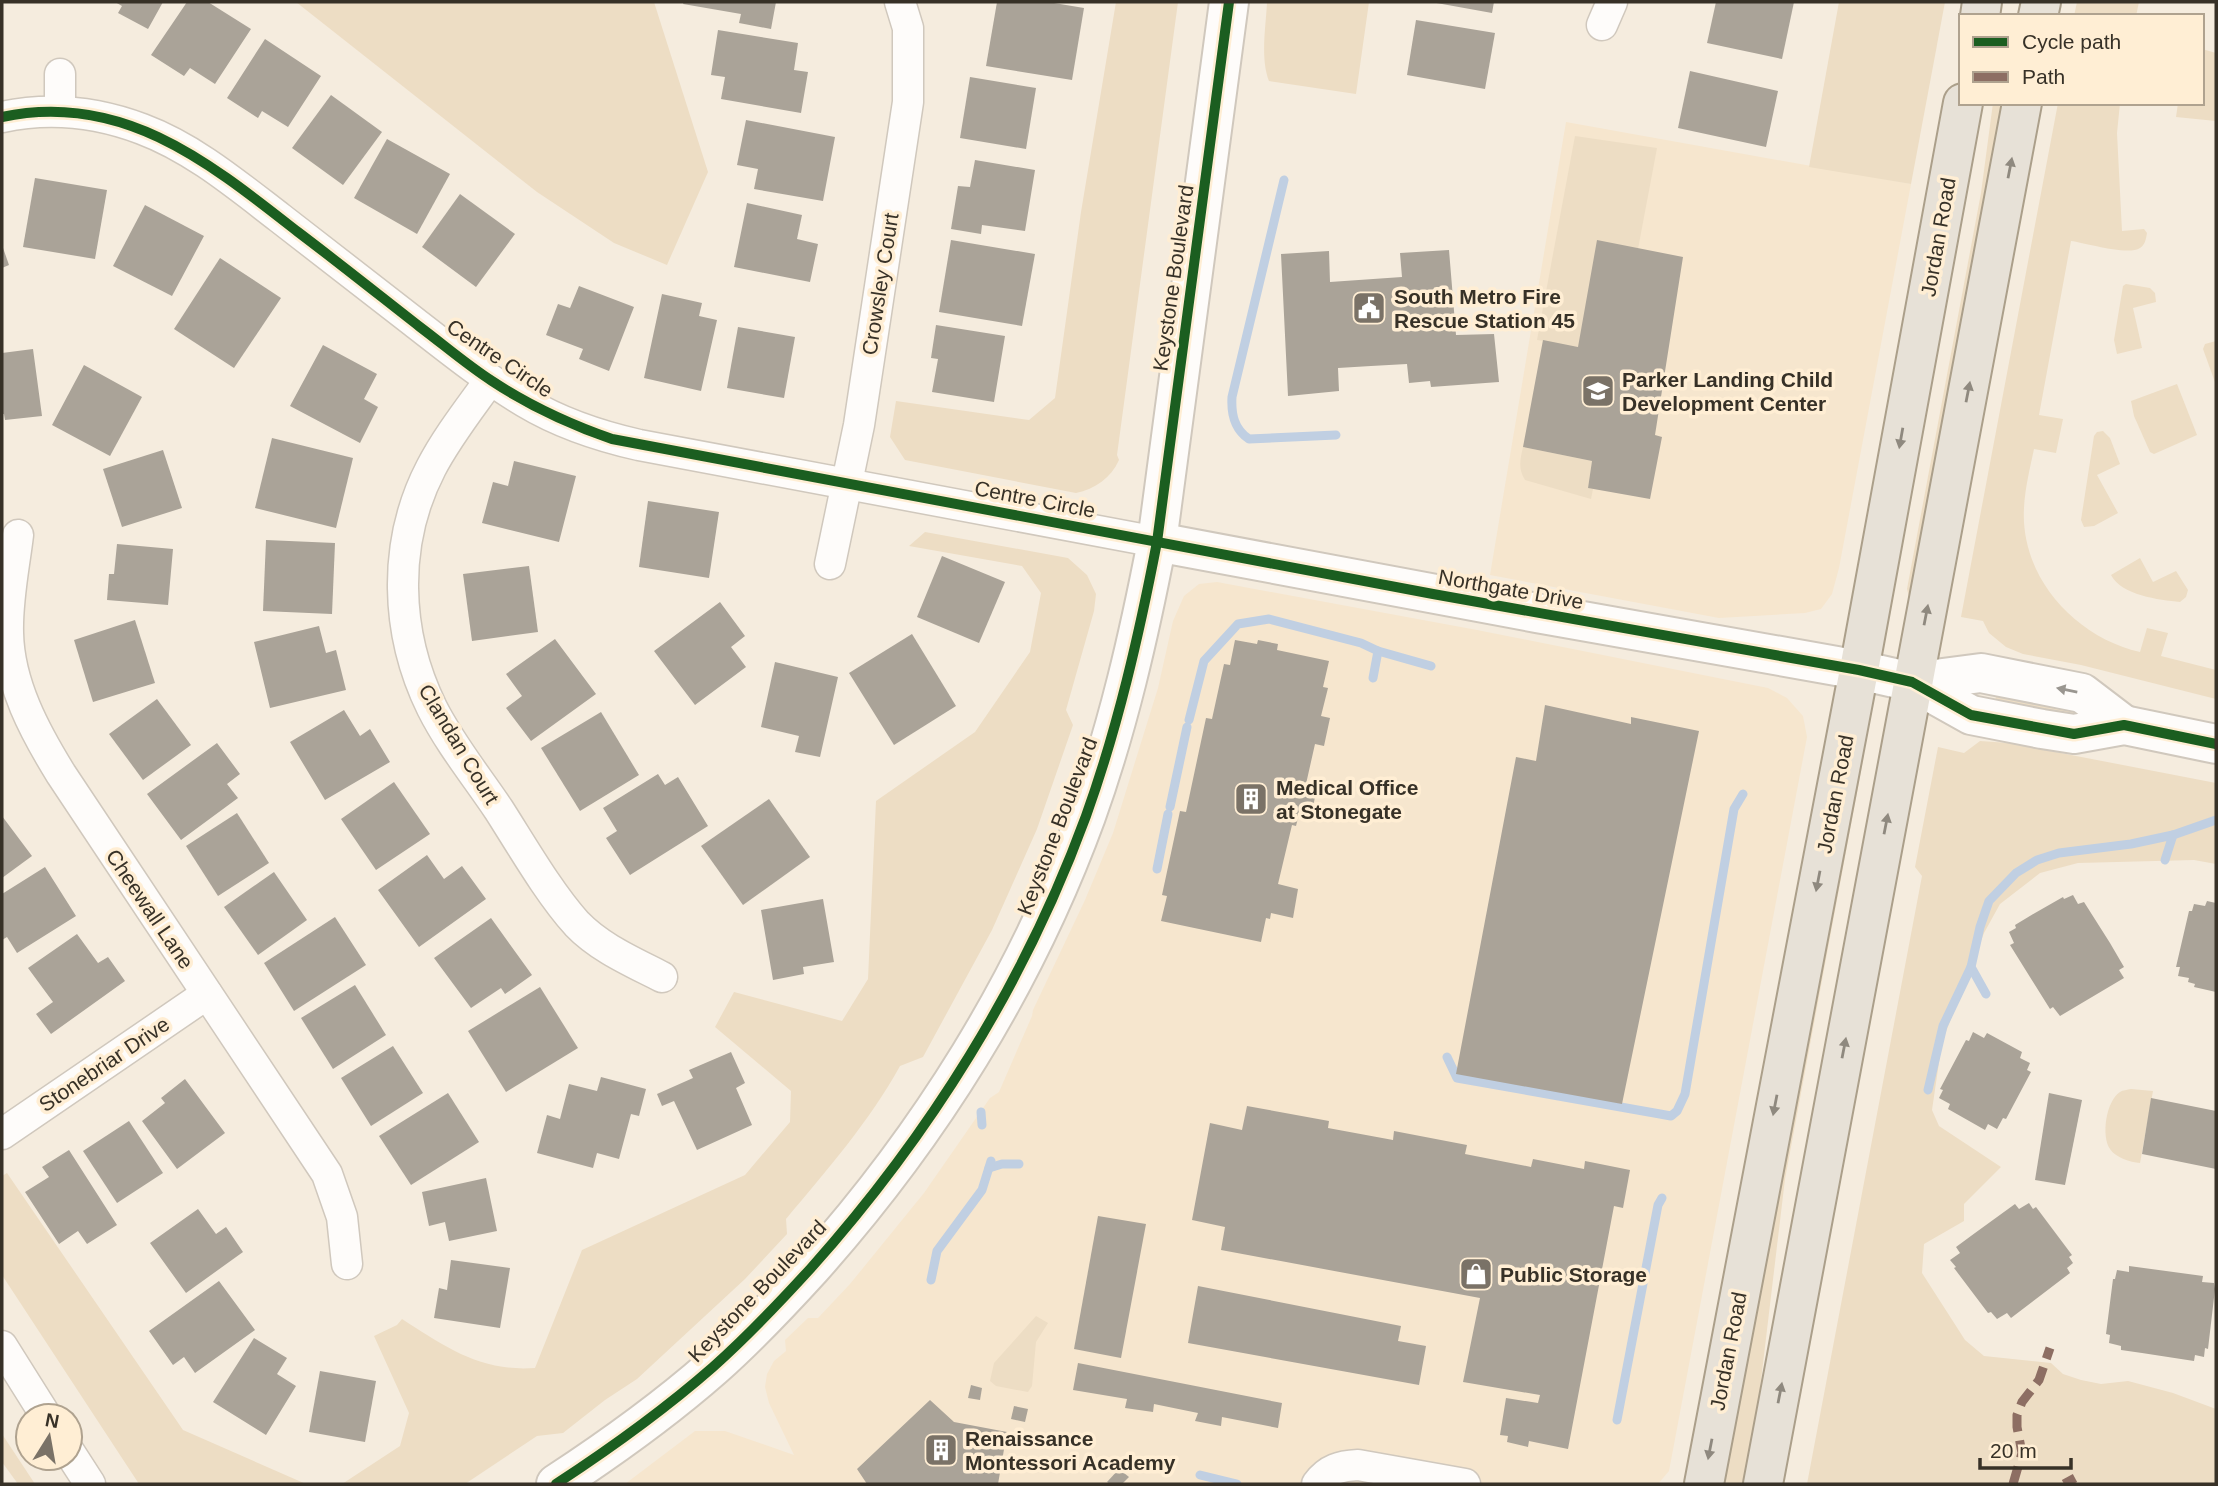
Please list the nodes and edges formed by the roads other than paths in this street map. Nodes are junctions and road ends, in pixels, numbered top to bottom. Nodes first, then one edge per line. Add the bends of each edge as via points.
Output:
1 (900, 2) edge
2 (1229, 2) edge
3 (60, 74) dead end
4 (1963, 105) edge
5 (2022, 105) edge
6 (60, 111) junction
7 (2, 117) edge
8 (490, 380) junction
9 (848, 484) junction
10 (18, 535) dead end
11 (1157, 542) junction
12 (830, 564) dead end
13 (1859, 670) junction
14 (1912, 682) junction
15 (2216, 744) edge
16 (662, 977) dead end
17 (207, 994) junction
18 (2, 1134) edge
19 (347, 1264) dead end
20 (2, 1346) edge
21 (38, 1402) edge
22 (556, 1484) edge
23 (1317, 1484) edge
24 (1465, 1484) edge
25 (1704, 1484) edge
26 (1763, 1484) edge

1 - 9 street, Crowsley Court via 908,28 908,102
2 - 11 street, Keystone Boulevard
3 - 6 street
4 -> 13 main road, Jordan Road
14 -> 5 main road
6 - 7 street, Centre Circle
6 - 8 street, Centre Circle via 145,130 223,174
8 - 9 street, Centre Circle via 549,415 612,439
8 - 16 street, Clandan Court via 431,467 414,513 402,597 411,655 434,711 578,925 616,954
9 - 11 street, Centre Circle
9 - 12 street, Crowsley Court
10 - 17 street, Cheewall Lane via 8,636 15,677 30,719 61,774
11 - 13 street, Northgate Drive
11 - 22 street, Keystone Boulevard via 1129,672 1086,816 1036,933 952,1083 864,1206 748,1334 670,1402
13 - 14 street, Northgate Drive
13 -> 25 main road, Jordan Road
14 - 15 street via 1981,673 2082,693 2124,725
26 -> 14 main road
17 - 18 street, Stonebriar Drive
17 - 19 street, Cheewall Lane via 327,1174 342,1217
20 - 21 street
23 - 24 street via 1328,1472 1358,1465

